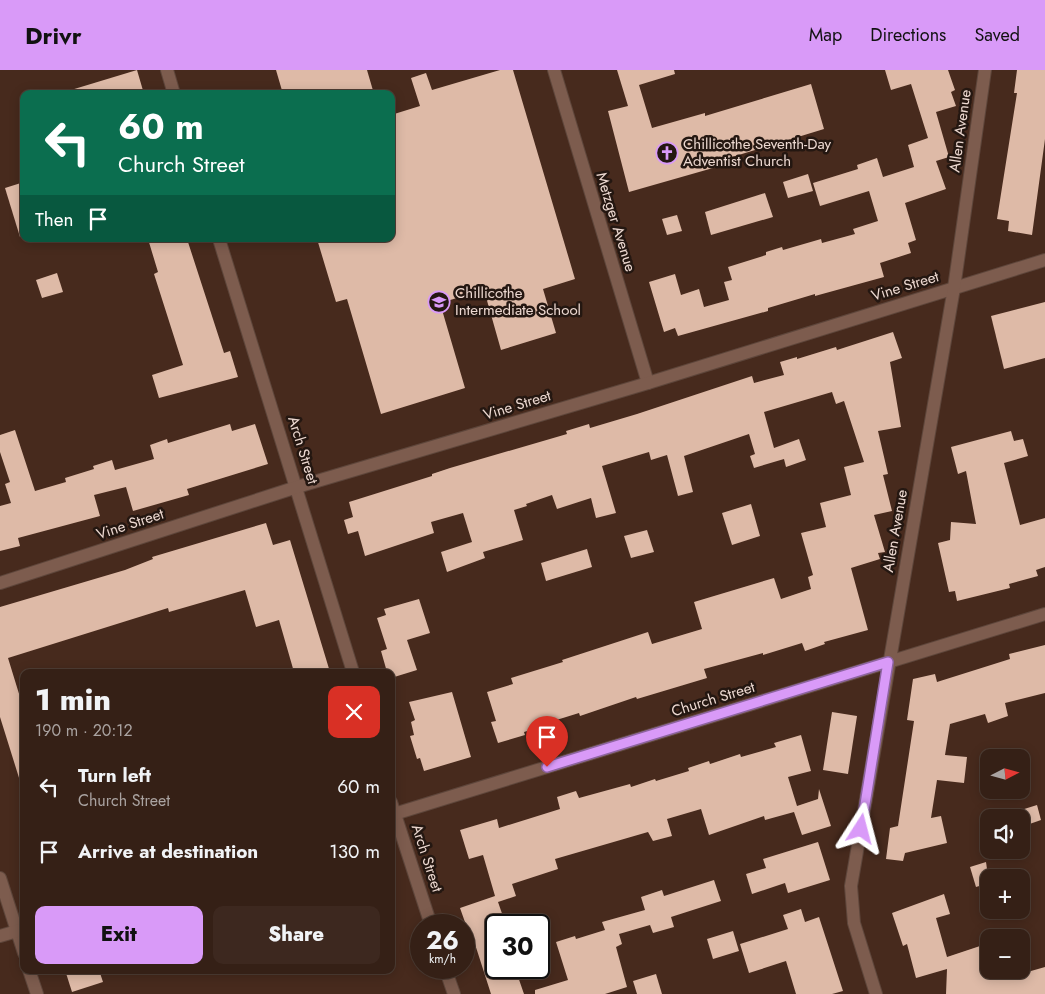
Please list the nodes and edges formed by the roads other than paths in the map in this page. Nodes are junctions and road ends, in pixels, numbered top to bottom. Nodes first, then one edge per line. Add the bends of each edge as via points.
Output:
1 (167, 70) edge
2 (554, 70) edge
3 (985, 70) edge
4 (173, 90) edge
5 (220, 242) edge
6 (1045, 260) edge
7 (954, 288) junction
8 (648, 383) junction
9 (297, 487) junction
10 (0, 583) edge
11 (1045, 614) edge
12 (888, 662) junction
13 (352, 669) edge
14 (395, 809) edge
15 (395, 819) edge
16 (0, 878) edge
17 (427, 914) edge
18 (20, 930) edge
19 (0, 936) edge
20 (30, 974) edge
21 (449, 979) edge
22 (37, 994) edge
23 (454, 994) edge
24 (876, 994) edge

1 - 4 street
2 - 8 street, Metzger Avenue
3 - 7 street, Allen Avenue
5 - 9 street, Arch Street
6 - 7 street, Vine Street
7 - 8 street, Vine Street
7 - 12 street, Allen Avenue
8 - 9 street, Vine Street
9 - 10 street, Vine Street
9 - 13 street, Arch Street
11 - 12 street, Church Street
12 - 14 street, Church Street
12 - 24 street, Allen Avenue via 850,899
15 - 17 street, Arch Street
16 - 18 street
18 - 19 street
20 - 22 street
21 - 23 street

